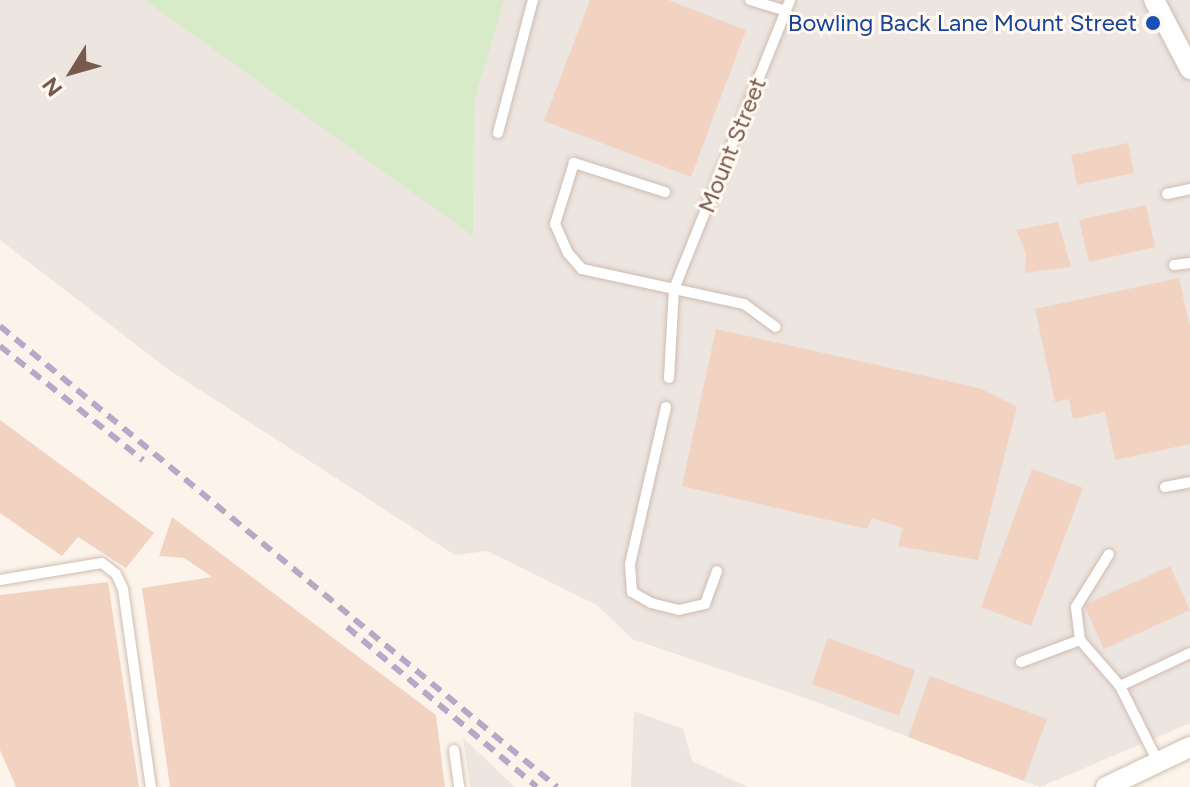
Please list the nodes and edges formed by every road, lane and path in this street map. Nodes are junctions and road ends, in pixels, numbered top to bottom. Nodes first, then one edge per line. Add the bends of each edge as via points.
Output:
1 (533, 0) edge
2 (750, 0) edge
3 (790, 0) edge
4 (1154, 0) edge
5 (786, 11) junction
6 (1190, 69) edge
7 (498, 133) dead end
8 (1190, 189) edge
9 (665, 192) dead end
10 (1167, 194) dead end
11 (1190, 263) edge
12 (1174, 265) dead end
13 (674, 289) junction
14 (776, 327) dead end
15 (669, 378) dead end
16 (666, 407) dead end
17 (1190, 482) edge
18 (1165, 487) dead end
19 (1109, 554) dead end
20 (717, 571) dead end
21 (0, 580) edge
22 (1080, 640) junction
23 (1190, 653) edge
24 (1021, 662) dead end
25 (1120, 686) junction
26 (1190, 747) edge
27 (454, 750) dead end
28 (1158, 762) junction
29 (151, 787) edge
30 (459, 787) edge
31 (1106, 787) edge

1 - 7 lane
2 - 5 lane
3 - 5 lane, Mount Street
4 - 6 street
5 - 13 lane, Mount Street
8 - 10 lane
9 - 13 lane via 574,163 555,224 582,269
11 - 12 lane
13 - 14 lane via 744,304
13 - 15 lane, Mount Street
16 - 20 lane via 630,564 632,592 679,610 705,604
17 - 18 lane
19 - 22 lane via 1076,607
21 - 29 lane via 102,563 116,574 123,589
22 - 24 lane
22 - 25 lane
23 - 25 lane
25 - 28 lane
26 - 28 street
27 - 30 lane
28 - 31 street

